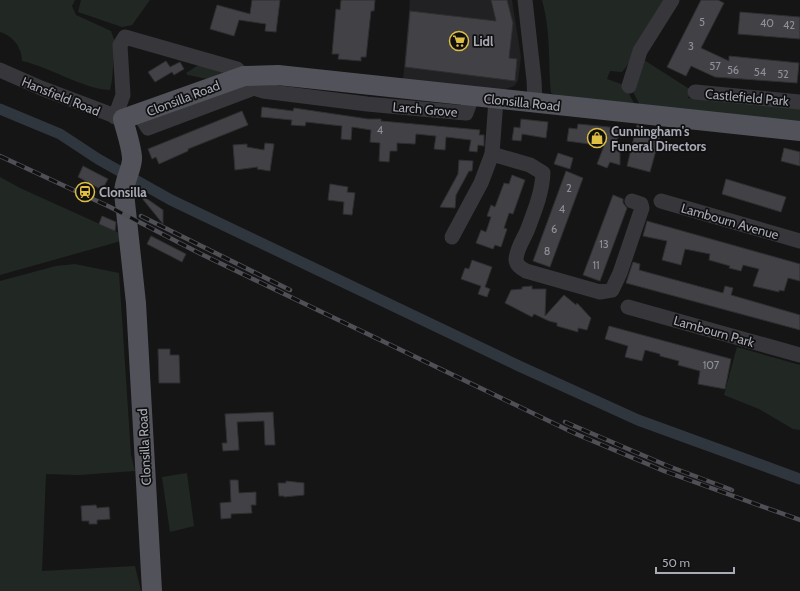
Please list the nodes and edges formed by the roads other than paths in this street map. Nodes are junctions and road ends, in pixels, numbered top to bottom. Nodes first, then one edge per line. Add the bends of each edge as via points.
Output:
1 (525, 0) edge
2 (672, 0) edge
3 (0, 70) edge
4 (250, 80) junction
5 (629, 86) dead end
6 (694, 92) dead end
7 (496, 100) junction
8 (800, 102) edge
9 (535, 103) junction
10 (126, 117) junction
11 (800, 132) edge
12 (492, 154) junction
13 (632, 201) dead end
14 (661, 201) dead end
15 (452, 237) dead end
16 (800, 241) edge
17 (628, 307) dead end
18 (800, 355) edge
19 (152, 591) edge

1 - 9 street
2 - 5 street via 640,51
3 - 10 street, Hansfield Road
4 - 7 main road, Clonsilla Road via 278,75 368,94
4 - 10 main road, Clonsilla Road via 188,104
4 - 10 street, Clonsilla Road via 237,69 125,37 120,44
6 - 8 street, Castlefield Park
7 - 9 main road, Clonsilla Road
7 - 12 street
9 - 11 main road, Clonsilla Road
10 - 19 main road, Clonsilla Road via 132,156 128,174 127,221 136,303
12 - 13 street via 530,165 543,173 536,207 517,253 516,261 519,267 526,271 600,292 612,290 642,208 641,204
12 - 15 street via 481,183
14 - 16 street, Lambourn Avenue
17 - 18 street, Lambourn Park

